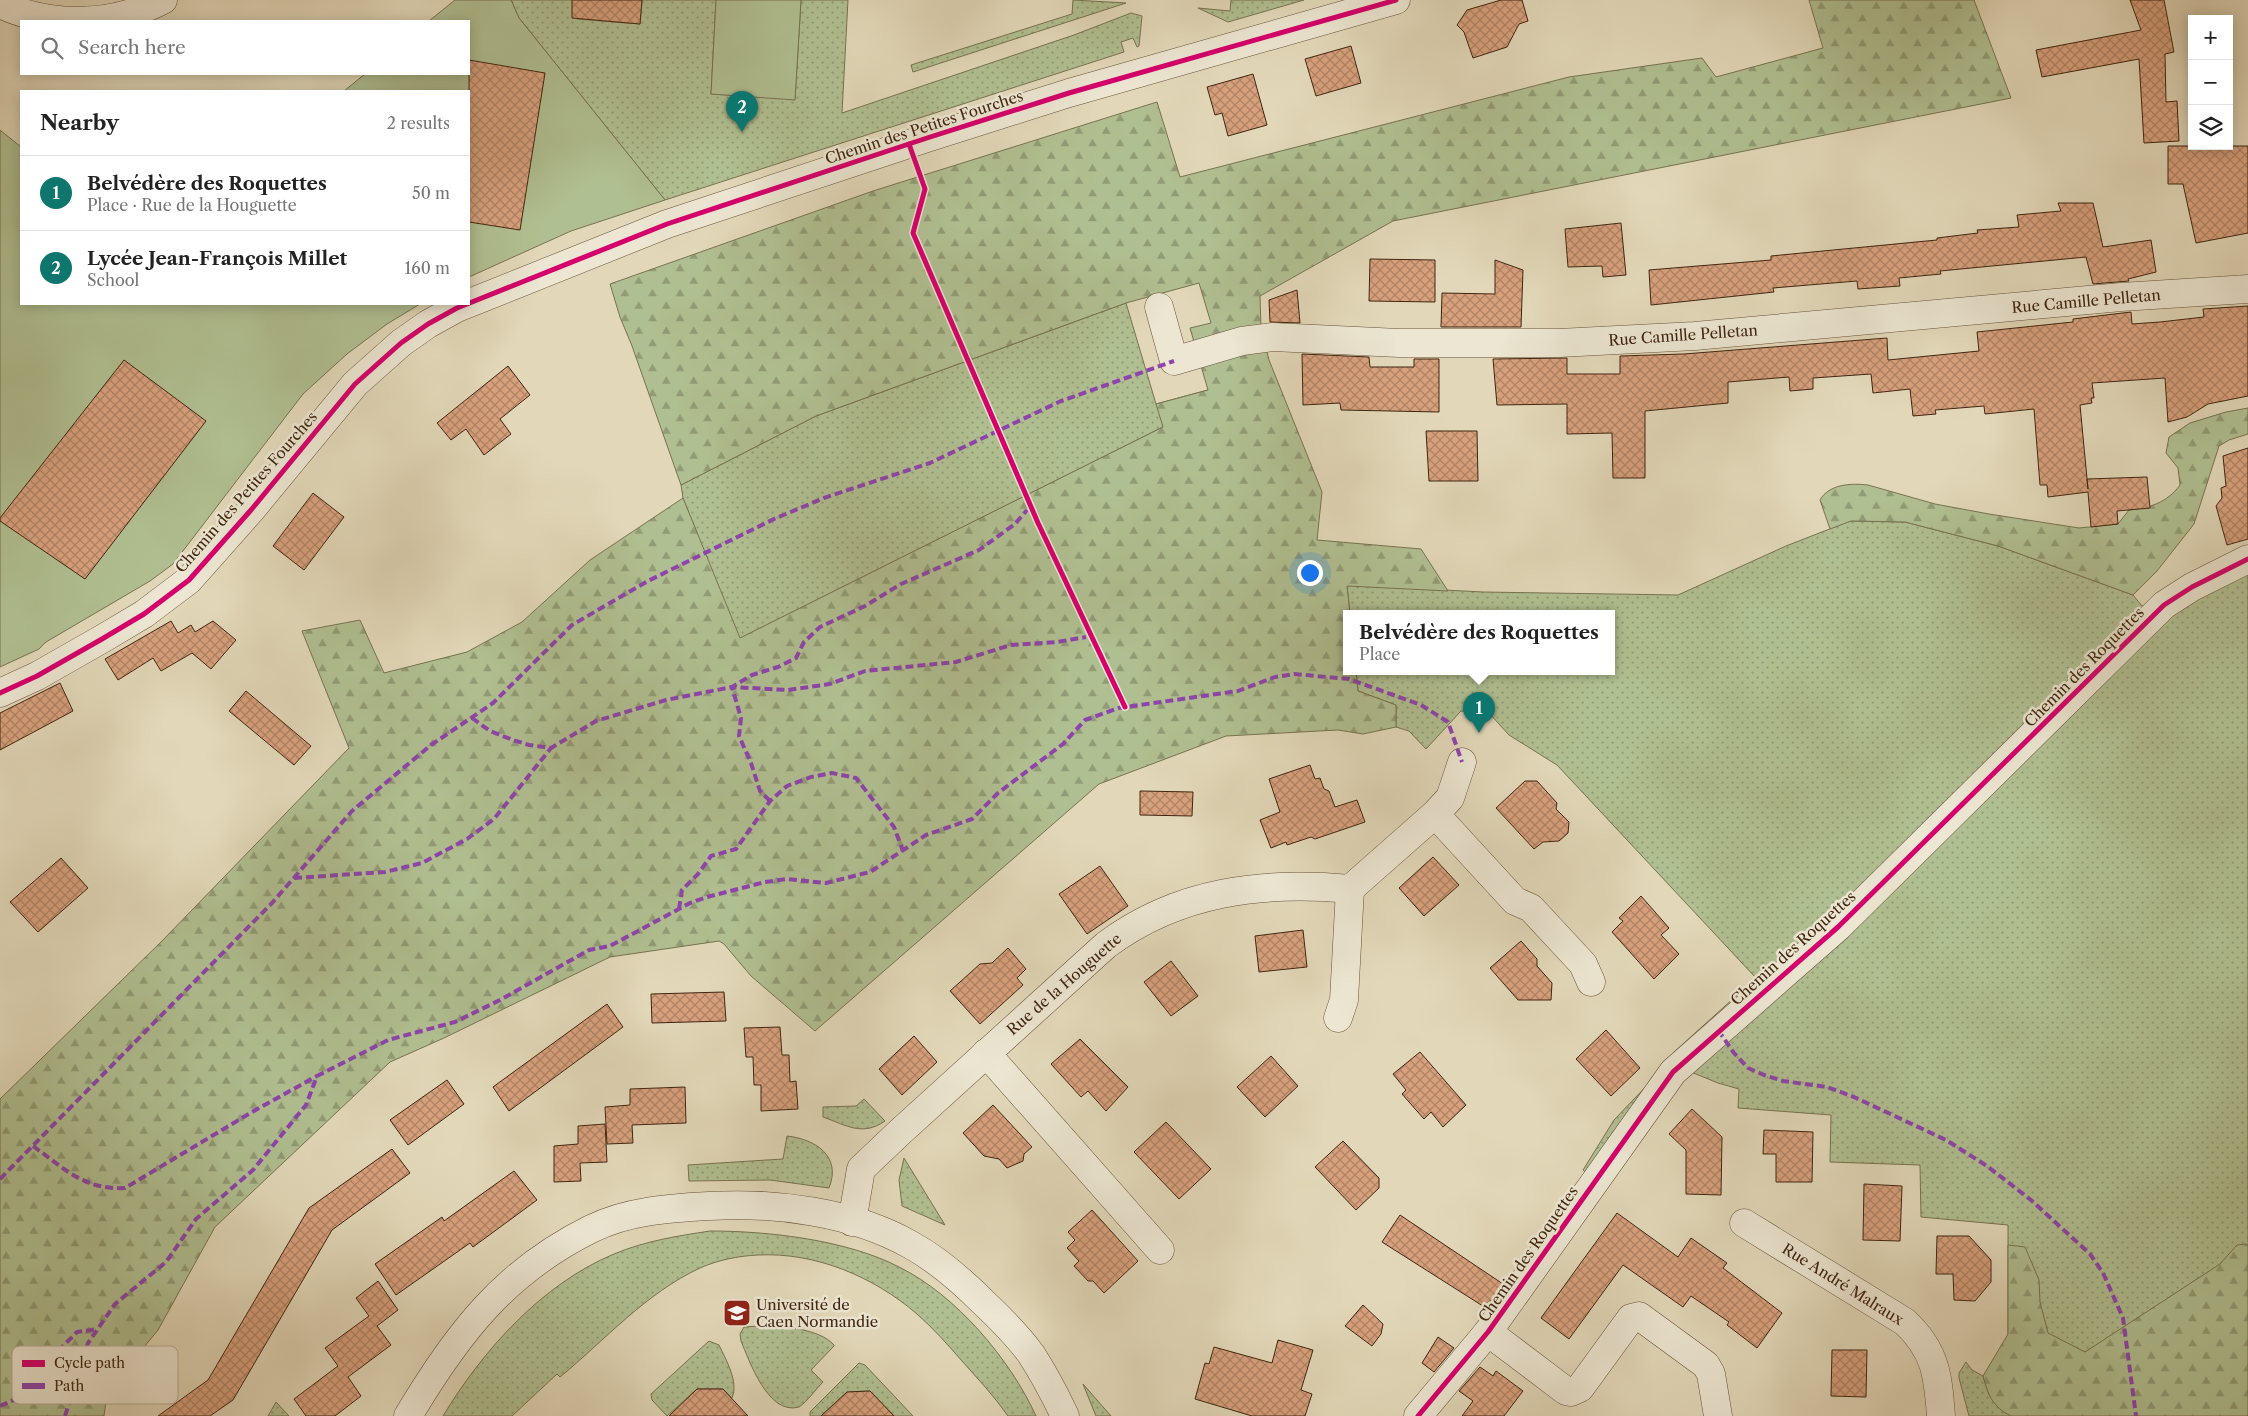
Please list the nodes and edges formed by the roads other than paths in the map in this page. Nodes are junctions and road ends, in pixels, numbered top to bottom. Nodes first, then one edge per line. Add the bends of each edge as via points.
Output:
1 (163, 0) edge
2 (1396, 0) edge
3 (0, 4) edge
4 (62, 20) edge
5 (97, 20) edge
6 (2248, 289) edge
7 (470, 303) edge
8 (465, 305) edge
9 (1159, 307) dead end
10 (2248, 559) edge
11 (0, 693) edge
12 (1462, 762) dead end
13 (1435, 814) junction
14 (1350, 890) junction
15 (1591, 982) dead end
16 (1338, 1018) dead end
17 (986, 1053) junction
18 (852, 1222) junction
19 (1744, 1222) dead end
20 (1160, 1250) dead end
21 (1488, 1332) junction
22 (408, 1416) edge
23 (1065, 1416) edge
24 (1418, 1416) edge
25 (1718, 1416) edge
26 (1941, 1416) edge

1 - 5 street via 146,9
2 - 7 street, Chemin des Petites Fourches via 1069,93 927,138 667,224
3 - 4 street
6 - 9 street, Rue Camille Pelletan via 2120,297 1686,337 1519,343 1399,343 1273,337 1242,341 1174,361
8 - 11 street, Chemin des Petites Fourches via 428,324 401,343 355,384 189,580 144,614 37,676
10 - 21 street, Chemin des Roquettes via 2192,586 2164,605 1838,927 1673,1072
12 - 13 street via 1450,798
13 - 14 street
13 - 15 street via 1515,901 1531,908 1583,964
14 - 16 street via 1344,1000
14 - 17 street, Rue de la Houguette via 1312,886 1231,891 1144,920 1106,945
17 - 18 street, Rue de la Houguette via 862,1169
17 - 20 street
18 - 22 street via 803,1211 736,1205 674,1208 605,1222 544,1256 488,1303 442,1360
18 - 23 street via 911,1245 964,1283 1000,1317 1029,1352
19 - 26 street, Rue André Malraux via 1905,1322 1923,1341 1934,1362
21 - 24 street, Chemin des Roquettes
21 - 25 street via 1566,1391 1575,1391 1631,1318 1639,1316 1706,1365

